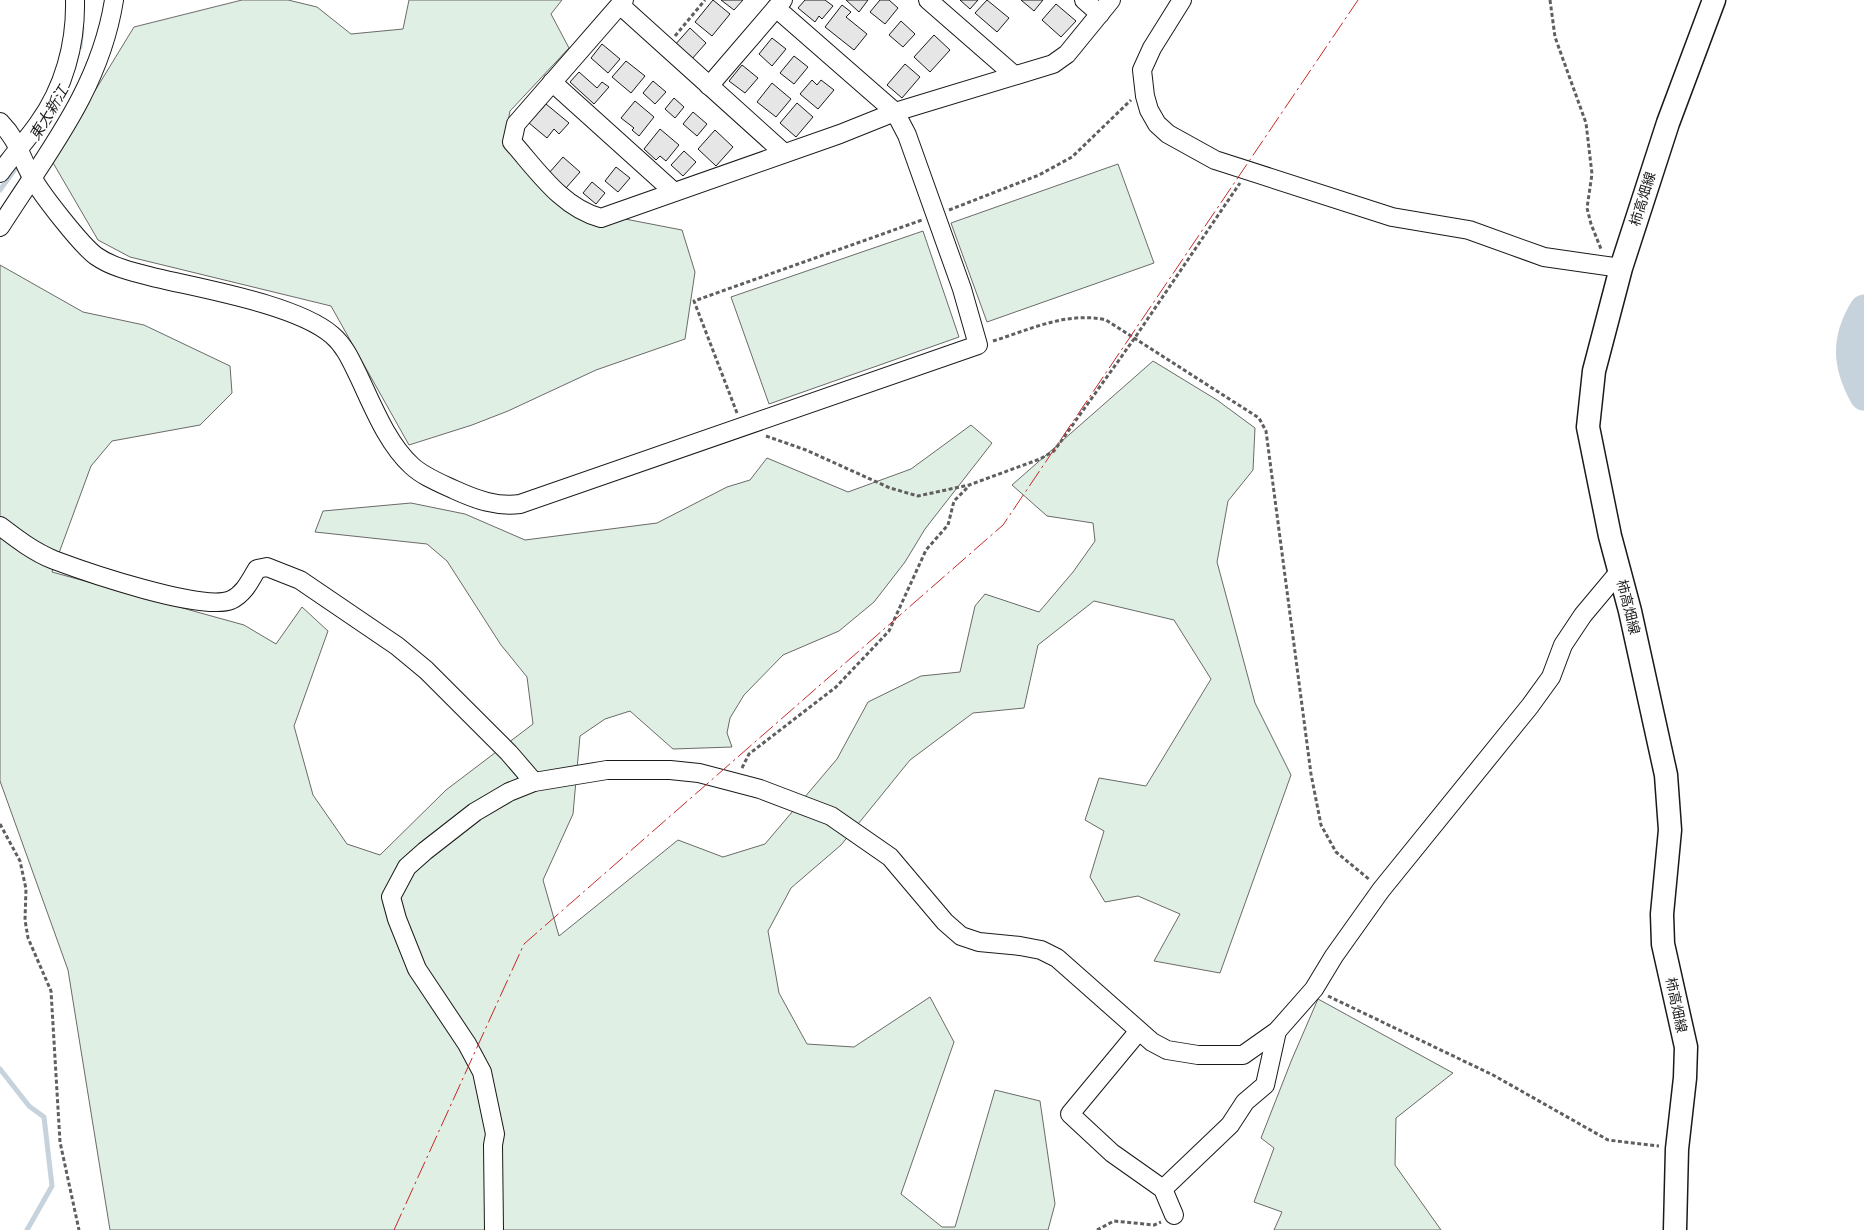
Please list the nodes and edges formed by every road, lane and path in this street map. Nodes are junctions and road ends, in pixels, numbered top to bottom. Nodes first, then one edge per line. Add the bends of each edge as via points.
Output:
1 (75, 0) edge
2 (114, 0) edge
3 (705, 0) edge
4 (928, 0) edge
5 (1084, 0) edge
6 (1111, 0) edge
7 (1182, 0) edge
8 (1550, 0) edge
9 (1714, 0) edge
10 (622, 2) edge
11 (780, 4) edge
12 (1100, 14) junction
13 (666, 46) junction
14 (1014, 75) junction
15 (552, 82) junction
16 (710, 86) junction
17 (1145, 96) junction
18 (895, 112) junction
19 (0, 122) edge
20 (19, 147) junction
21 (784, 153) junction
22 (1247, 172) junction
23 (0, 173) edge
24 (32, 177) junction
25 (674, 192) junction
26 (935, 215) junction
27 (0, 227) edge
28 (1612, 266) junction
29 (1134, 339) junction
30 (978, 345) junction
31 (742, 428) junction
32 (969, 485) junction
33 (0, 526) edge
34 (1620, 572) junction
35 (534, 782) junction
36 (735, 782) junction
37 (0, 824) edge
38 (1381, 890) junction
39 (1314, 989) junction
40 (1277, 1031) junction
41 (1138, 1032) junction
42 (1677, 1149) junction
43 (1163, 1189) junction
44 (1174, 1215) joint
45 (1154, 1225) junction
46 (79, 1230) edge
47 (494, 1230) edge
48 (1097, 1230) edge
49 (1155, 1230) edge
50 (1675, 1230) edge

1 - 20 street via 73,36 62,80 38,124
2 - 24 street via 111,23 82,100
3 - 13 path
4 - 14 street
5 - 12 street
6 - 12 street
7 - 17 street via 1145,62 1142,70
8 - 28 path via 1557,44 1586,123 1592,174 1587,208 1596,239
9 - 28 main road, 柿高畑線
10 - 13 street
10 - 15 street
11 - 16 street
11 - 18 street
12 - 14 street via 1067,54 1053,64
13 - 16 street
14 - 18 street
15 - 25 street
15 - 25 street via 516,124 512,142 558,193 587,214 601,218
16 - 21 street
17 - 22 street via 1157,124 1168,134 1215,160
17 - 26 path via 1132,98 1072,157 1056,167
18 - 21 street
18 - 26 street via 907,135
19 - 20 street
20 - 23 street
20 - 24 street
21 - 25 street
22 - 28 street via 1392,218 1469,230 1544,257
22 - 29 path
24 - 27 street
24 - 31 street via 83,243 97,256 143,275 296,314 326,331 349,355 400,454 431,479 486,502 504,506 536,501
26 - 30 street via 962,288
26 - 31 path via 694,301
28 - 34 main road, 柿高畑線 via 1588,427
29 - 30 path via 1106,320 1090,317 1065,319
29 - 32 path via 1054,451
29 - 38 path via 1258,418 1266,431 1311,774 1321,825 1336,852
30 - 31 street
31 - 32 path via 806,450 890,488 918,496
32 - 36 path via 954,501 948,526 926,550 889,631 836,687 749,754
33 - 35 street via 54,560 153,591 198,600 216,603 230,600 242,593 257,569 267,567 300,580 397,646 426,670
34 - 38 street via 1583,615 1563,645 1551,677 1530,706
34 - 42 main road, 柿高畑線 via 1666,775 1670,830 1663,894 1663,944 1686,1047
35 - 36 street via 630,769 700,773
35 - 47 street via 475,812 425,851 407,867 391,897 396,919 417,969 482,1072 495,1134
36 - 41 street via 830,816 890,858 961,936 980,942 1041,950 1057,958
37 - 46 path via 20,861 26,889 24,920 28,938 51,991 60,1142
38 - 39 street
39 - 40 street
39 - 42 path via 1493,1075 1608,1140
40 - 41 street via 1243,1055 1223,1056 1167,1050
40 - 43 street via 1265,1085 1246,1102 1230,1125
41 - 43 street via 1070,1114 1112,1153
42 - 50 main road, 柿高畑線
43 - 44 street
44 - 45 path
45 - 48 path via 1114,1221
45 - 49 path

